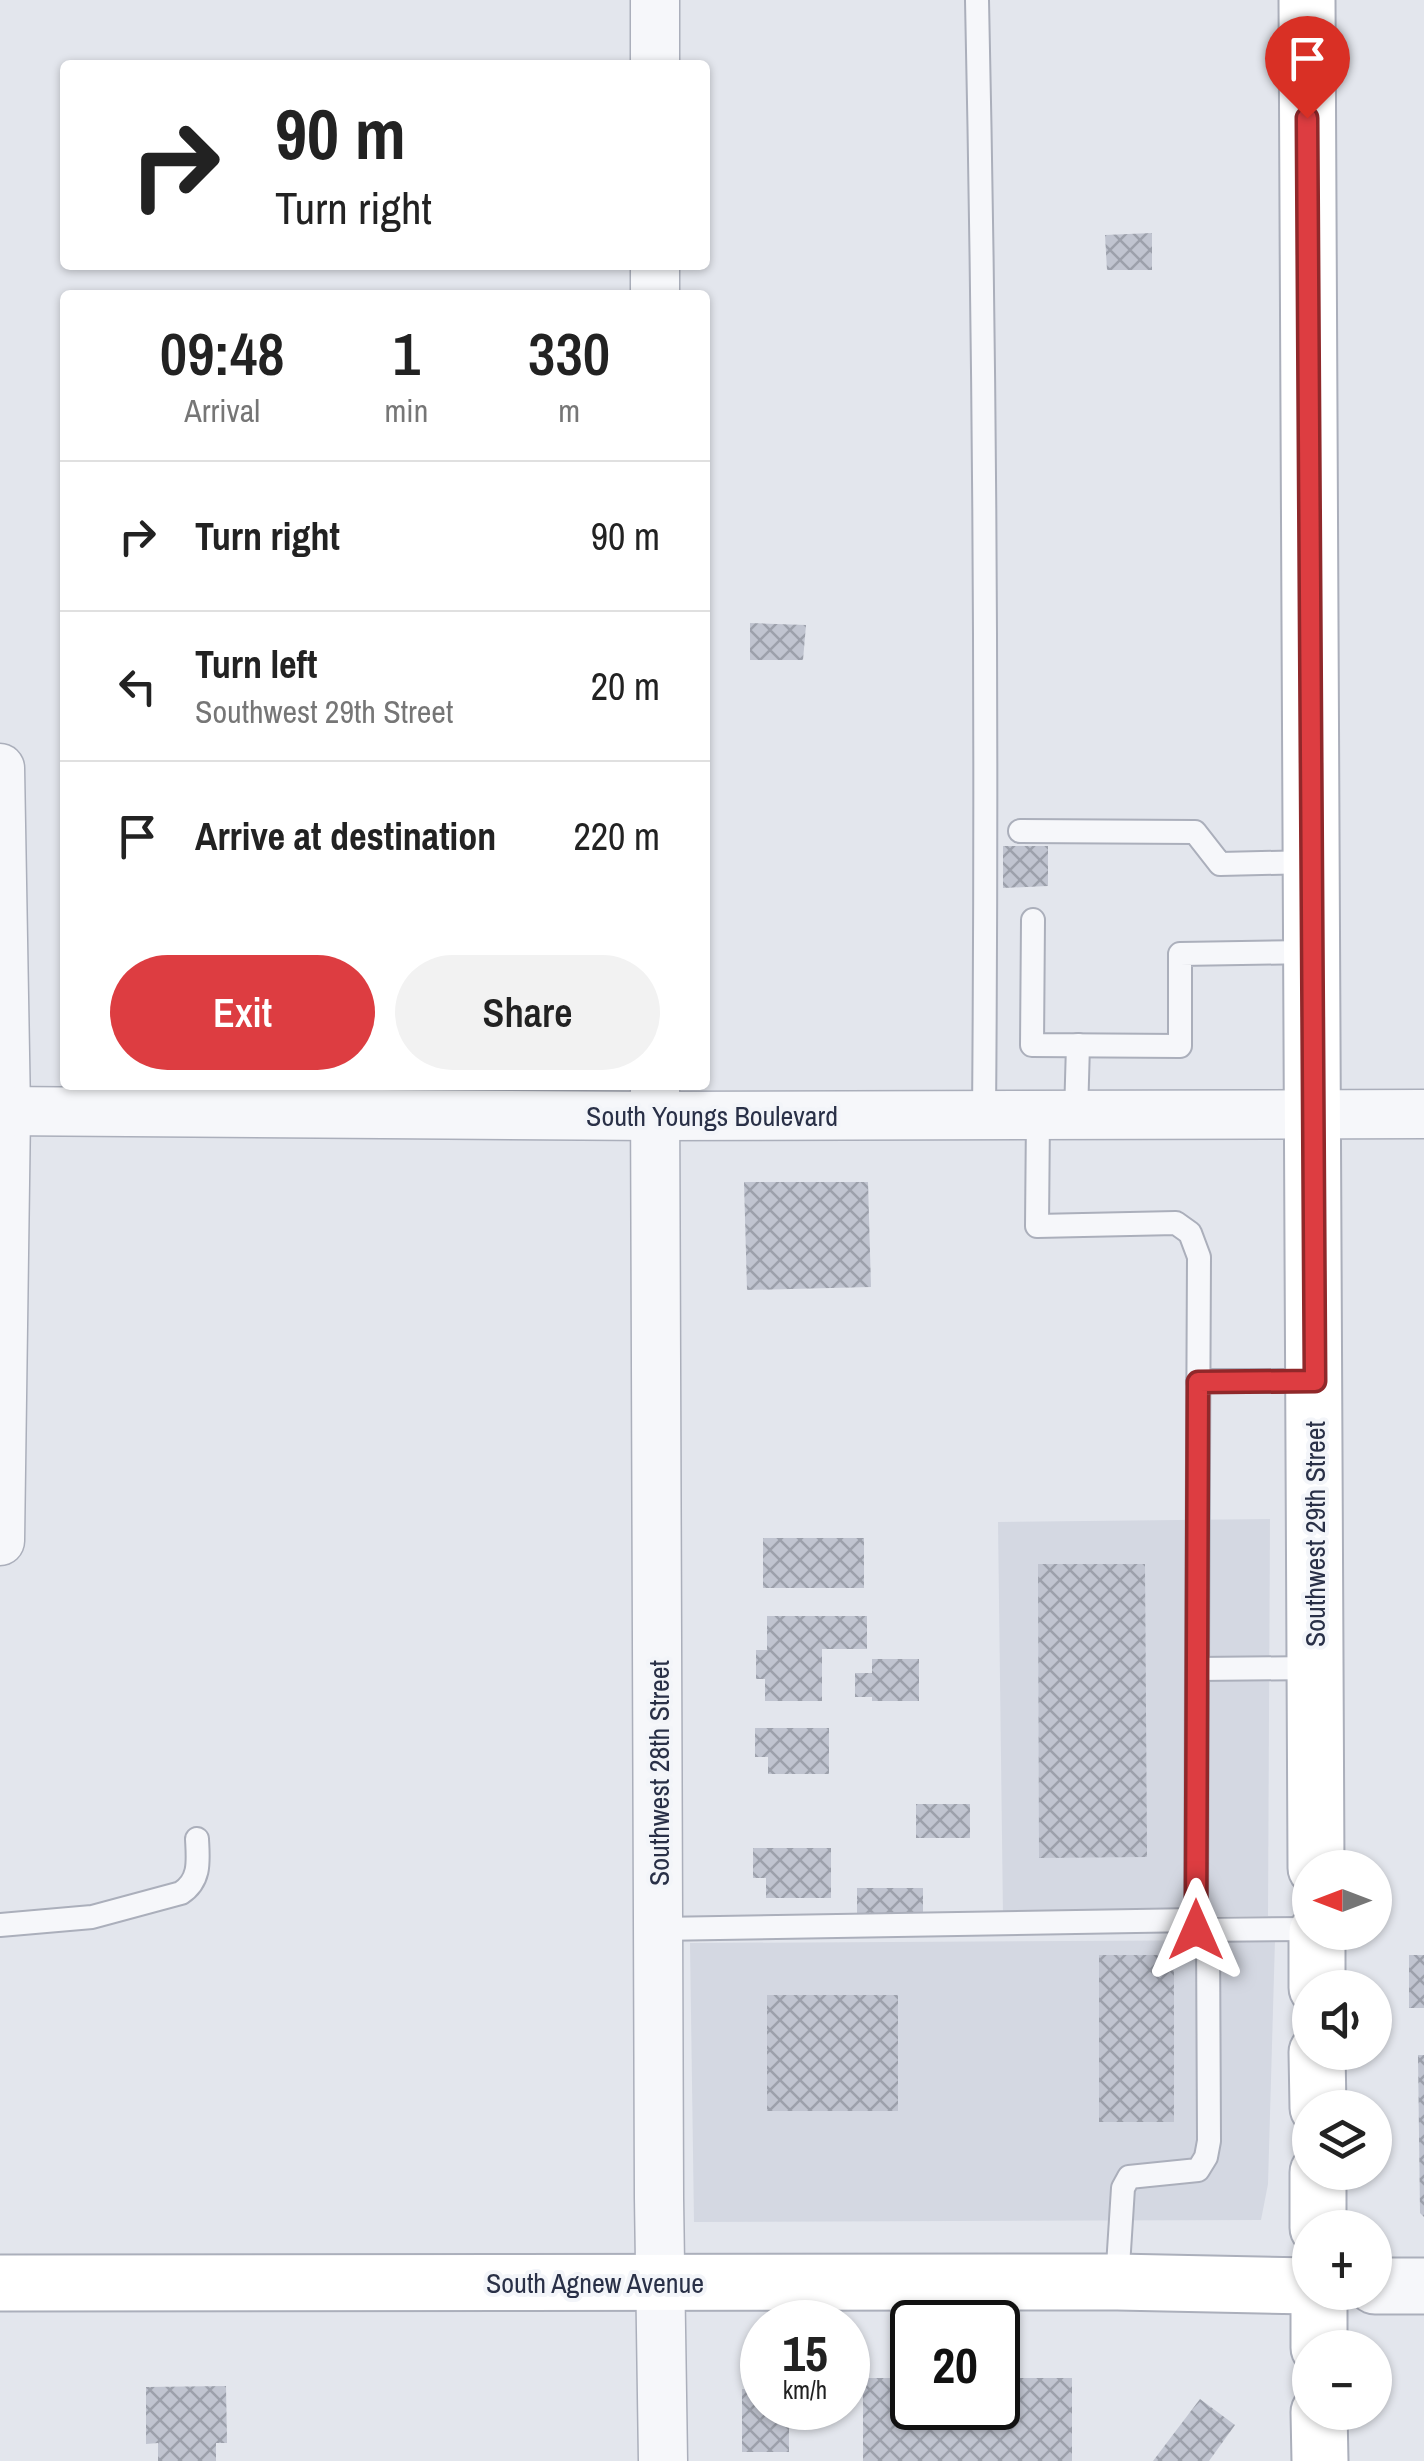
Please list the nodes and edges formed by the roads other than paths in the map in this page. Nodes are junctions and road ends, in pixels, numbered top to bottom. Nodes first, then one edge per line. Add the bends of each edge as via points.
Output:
1 (656, 0) edge
2 (977, 0) edge
3 (1306, 0) edge
4 (656, 60) edge
5 (0, 768) edge
6 (1020, 831) dead end
7 (1311, 862) junction
8 (1033, 920) dead end
9 (1311, 952) junction
10 (1078, 1045) junction
11 (656, 1101) edge
12 (3, 1111) edge
13 (1424, 1114) edge
14 (1057, 1115) junction
15 (1312, 1115) junction
16 (984, 1116) junction
17 (1315, 1381) junction
18 (1198, 1382) junction
19 (0, 1541) edge
20 (1198, 1668) junction
21 (1316, 1668) junction
22 (197, 1839) dead end
23 (1316, 1850) edge
24 (0, 1925) edge
25 (1202, 1925) junction
26 (659, 1929) junction
27 (1292, 1930) edge
28 (1117, 2282) junction
29 (0, 2283) edge
30 (660, 2283) junction
31 (1292, 2286) edge
32 (1392, 2286) edge
33 (1424, 2286) edge
34 (1320, 2430) edge
35 (663, 2461) edge
36 (1320, 2461) edge

1 - 4 street
2 - 16 lane
3 - 7 main road, Southwest 29th Street
5 - 12 street
6 - 7 lane via 1195,832 1220,864
7 - 9 main road, Southwest 29th Street
8 - 10 lane via 1032,1045
9 - 10 lane via 1180,954 1180,1046
9 - 15 main road, Southwest 29th Street
10 - 14 lane
11 - 12 street, South Youngs Boulevard
11 - 16 street, South Youngs Boulevard
11 - 26 street, Southwest 28th Street
12 - 19 street
13 - 15 street, South Youngs Boulevard
14 - 15 street, South Youngs Boulevard
14 - 16 street, South Youngs Boulevard
14 - 18 lane via 1036,1226 1176,1223 1190,1233 1199,1256
15 - 17 main road, Southwest 29th Street
17 - 18 lane
17 - 21 main road, Southwest 29th Street
18 - 20 lane
20 - 21 lane
20 - 25 lane
21 - 23 main road, Southwest 29th Street
22 - 24 lane via 195,1879 181,1892 92,1917
25 - 26 lane
25 - 27 lane
25 - 28 lane via 1206,2157 1198,2170 1129,2177
26 - 30 street, Southwest 28th Street
28 - 30 main road, South Agnew Avenue
28 - 31 main road, South Agnew Avenue
29 - 30 main road, South Agnew Avenue
30 - 35 street, Southwest 28th Street
32 - 33 street
34 - 36 main road

